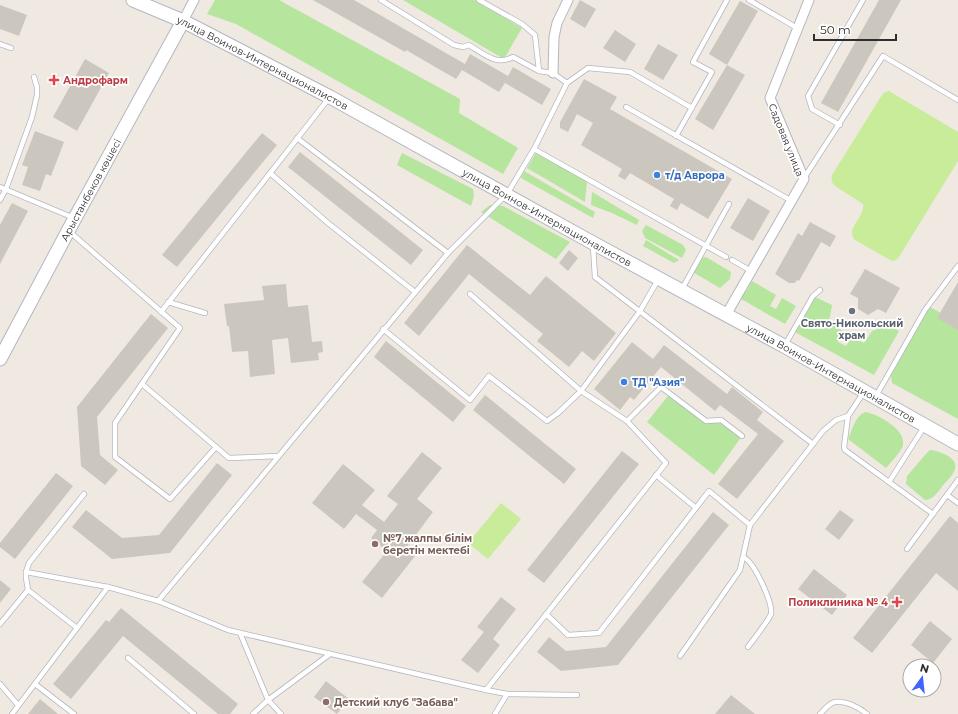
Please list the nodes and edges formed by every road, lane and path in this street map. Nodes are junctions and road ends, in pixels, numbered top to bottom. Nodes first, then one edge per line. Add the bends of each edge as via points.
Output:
1 (133, 0) edge
2 (194, 0) edge
3 (381, 0) edge
4 (479, 0) edge
5 (568, 0) edge
6 (727, 0) edge
7 (749, 0) edge
8 (808, 0) edge
9 (863, 0) edge
10 (183, 21) junction
11 (797, 28) junction
12 (0, 44) edge
13 (11, 48) dead end
14 (539, 71) junction
15 (553, 73) junction
16 (34, 76) dead end
17 (567, 83) junction
18 (330, 97) junction
19 (958, 100) edge
20 (626, 107) dead end
21 (692, 108) junction
22 (840, 125) junction
23 (676, 136) junction
24 (297, 138) junction
25 (534, 149) junction
26 (270, 173) junction
27 (804, 179) junction
28 (0, 187) edge
29 (6, 189) junction
30 (507, 194) junction
31 (0, 200) edge
32 (790, 200) junction
33 (729, 204) dead end
34 (75, 218) junction
35 (69, 231) junction
36 (593, 243) junction
37 (705, 246) junction
38 (448, 253) junction
39 (726, 257) dead end
40 (732, 260) dead end
41 (958, 266) edge
42 (751, 271) junction
43 (659, 278) junction
44 (681, 290) junction
45 (820, 290) dead end
46 (415, 292) junction
47 (470, 294) dead end
48 (168, 302) junction
49 (640, 311) junction
50 (161, 312) junction
51 (206, 313) dead end
52 (726, 315) junction
53 (383, 329) junction
54 (784, 346) junction
55 (0, 359) edge
56 (142, 384) junction
57 (581, 391) junction
58 (870, 395) junction
59 (848, 416) junction
60 (627, 421) junction
61 (925, 426) junction
62 (742, 436) dead end
63 (813, 444) junction
64 (958, 444) edge
65 (216, 447) junction
66 (278, 456) junction
67 (656, 475) junction
68 (958, 480) edge
69 (889, 482) junction
70 (84, 494) dead end
71 (947, 495) junction
72 (958, 503) edge
73 (696, 508) junction
74 (933, 514) junction
75 (750, 525) junction
76 (907, 549) dead end
77 (743, 557) junction
78 (26, 572) junction
79 (108, 587) junction
80 (28, 590) junction
81 (158, 601) junction
82 (546, 614) junction
83 (0, 624) edge
84 (77, 628) junction
85 (240, 633) junction
86 (748, 647) dead end
87 (330, 654) junction
88 (680, 656) dead end
89 (128, 658) dead end
90 (0, 684) edge
91 (35, 684) junction
92 (486, 690) junction
93 (507, 694) junction
94 (577, 695) dead end
95 (268, 700) junction
96 (18, 705) junction
97 (12, 714) edge
98 (74, 714) edge
99 (194, 714) edge
100 (253, 714) edge
101 (281, 714) edge
102 (495, 714) edge
103 (820, 714) edge
104 (867, 714) edge

1 - 10 street, улица Воинов-Интернационалистов
2 - 10 street
3 - 14 lane via 454,45 469,45 496,60 505,61 513,57
4 - 14 lane via 522,24 535,35
5 - 15 street via 557,23 554,37
6 - 21 lane via 693,62 712,72
7 - 11 lane
8 - 11 street, Садовая улица
9 - 22 lane via 808,96 812,109
10 - 18 street, улица Воинов-Интернационалистов
10 - 34 street, Арыстанбеков көшесі
11 - 27 street, Садовая улица via 770,98
12 - 13 lane
14 - 15 lane
15 - 17 lane
16 - 29 lane via 37,95 32,117
17 - 21 lane via 588,68 630,72
17 - 25 lane
18 - 24 lane
18 - 30 street, улица Воинов-Интернационалистов
19 - 22 lane via 883,56
20 - 23 lane
21 - 23 lane
22 - 27 lane
23 - 32 lane
24 - 26 lane
24 - 38 lane
25 - 30 lane
25 - 37 lane
26 - 46 lane
26 - 48 lane
27 - 32 street, Садовая улица
28 - 29 lane
29 - 31 lane
29 - 34 lane
30 - 36 street, улица Воинов-Интернационалистов
30 - 38 lane
32 - 42 street, Садовая улица
33 - 37 lane
34 - 35 street, Арыстанбеков көшесі
35 - 50 lane
35 - 55 street, Арыстанбеков көшесі
36 - 43 street, улица Воинов-Интернационалистов
36 - 49 lane via 595,277
37 - 39 lane
37 - 44 lane
38 - 46 lane
40 - 42 lane
41 - 58 lane via 924,310
42 - 52 street, Садовая улица
43 - 44 street, улица Воинов-Интернационалистов
43 - 49 lane
44 - 52 street, улица Воинов-Интернационалистов
45 - 54 lane via 813,296
46 - 53 lane
47 - 57 lane
48 - 50 lane
48 - 51 lane
49 - 57 lane
49 - 63 lane
50 - 56 lane via 180,328
52 - 54 street, улица Воинов-Интернационалистов
53 - 57 lane via 470,400 489,376 547,421
53 - 66 lane
54 - 58 street, улица Воинов-Интернационалистов
56 - 65 lane
56 - 65 lane via 115,422 115,457 170,499
57 - 60 lane
58 - 59 lane
58 - 61 street, улица Воинов-Интернационалистов
59 - 63 lane via 836,420
59 - 69 lane via 845,450
60 - 62 lane via 661,387 706,421 722,420
60 - 67 lane via 666,463
61 - 64 street, улица Воинов-Интернационалистов
61 - 69 lane
63 - 75 lane
65 - 66 lane via 229,458
66 - 81 lane
67 - 73 lane
67 - 82 lane
68 - 71 lane
69 - 74 lane
70 - 78 lane via 29,563
71 - 72 lane
71 - 74 lane
73 - 75 lane via 709,491
73 - 82 lane via 599,633 568,635
74 - 76 lane
75 - 77 lane
77 - 86 lane via 753,566 771,607 769,618
77 - 88 lane via 740,570
78 - 79 lane
78 - 80 lane
79 - 81 lane
79 - 84 lane
80 - 83 lane
80 - 84 lane
81 - 85 lane
82 - 92 lane
84 - 91 lane
85 - 87 lane
85 - 95 lane
87 - 92 lane
87 - 95 lane
89 - 99 lane
90 - 96 lane
91 - 96 lane
91 - 98 lane
92 - 93 lane
93 - 94 lane
93 - 102 lane
95 - 100 lane
95 - 101 lane
96 - 97 lane
103 - 104 lane via 835,702 849,703

